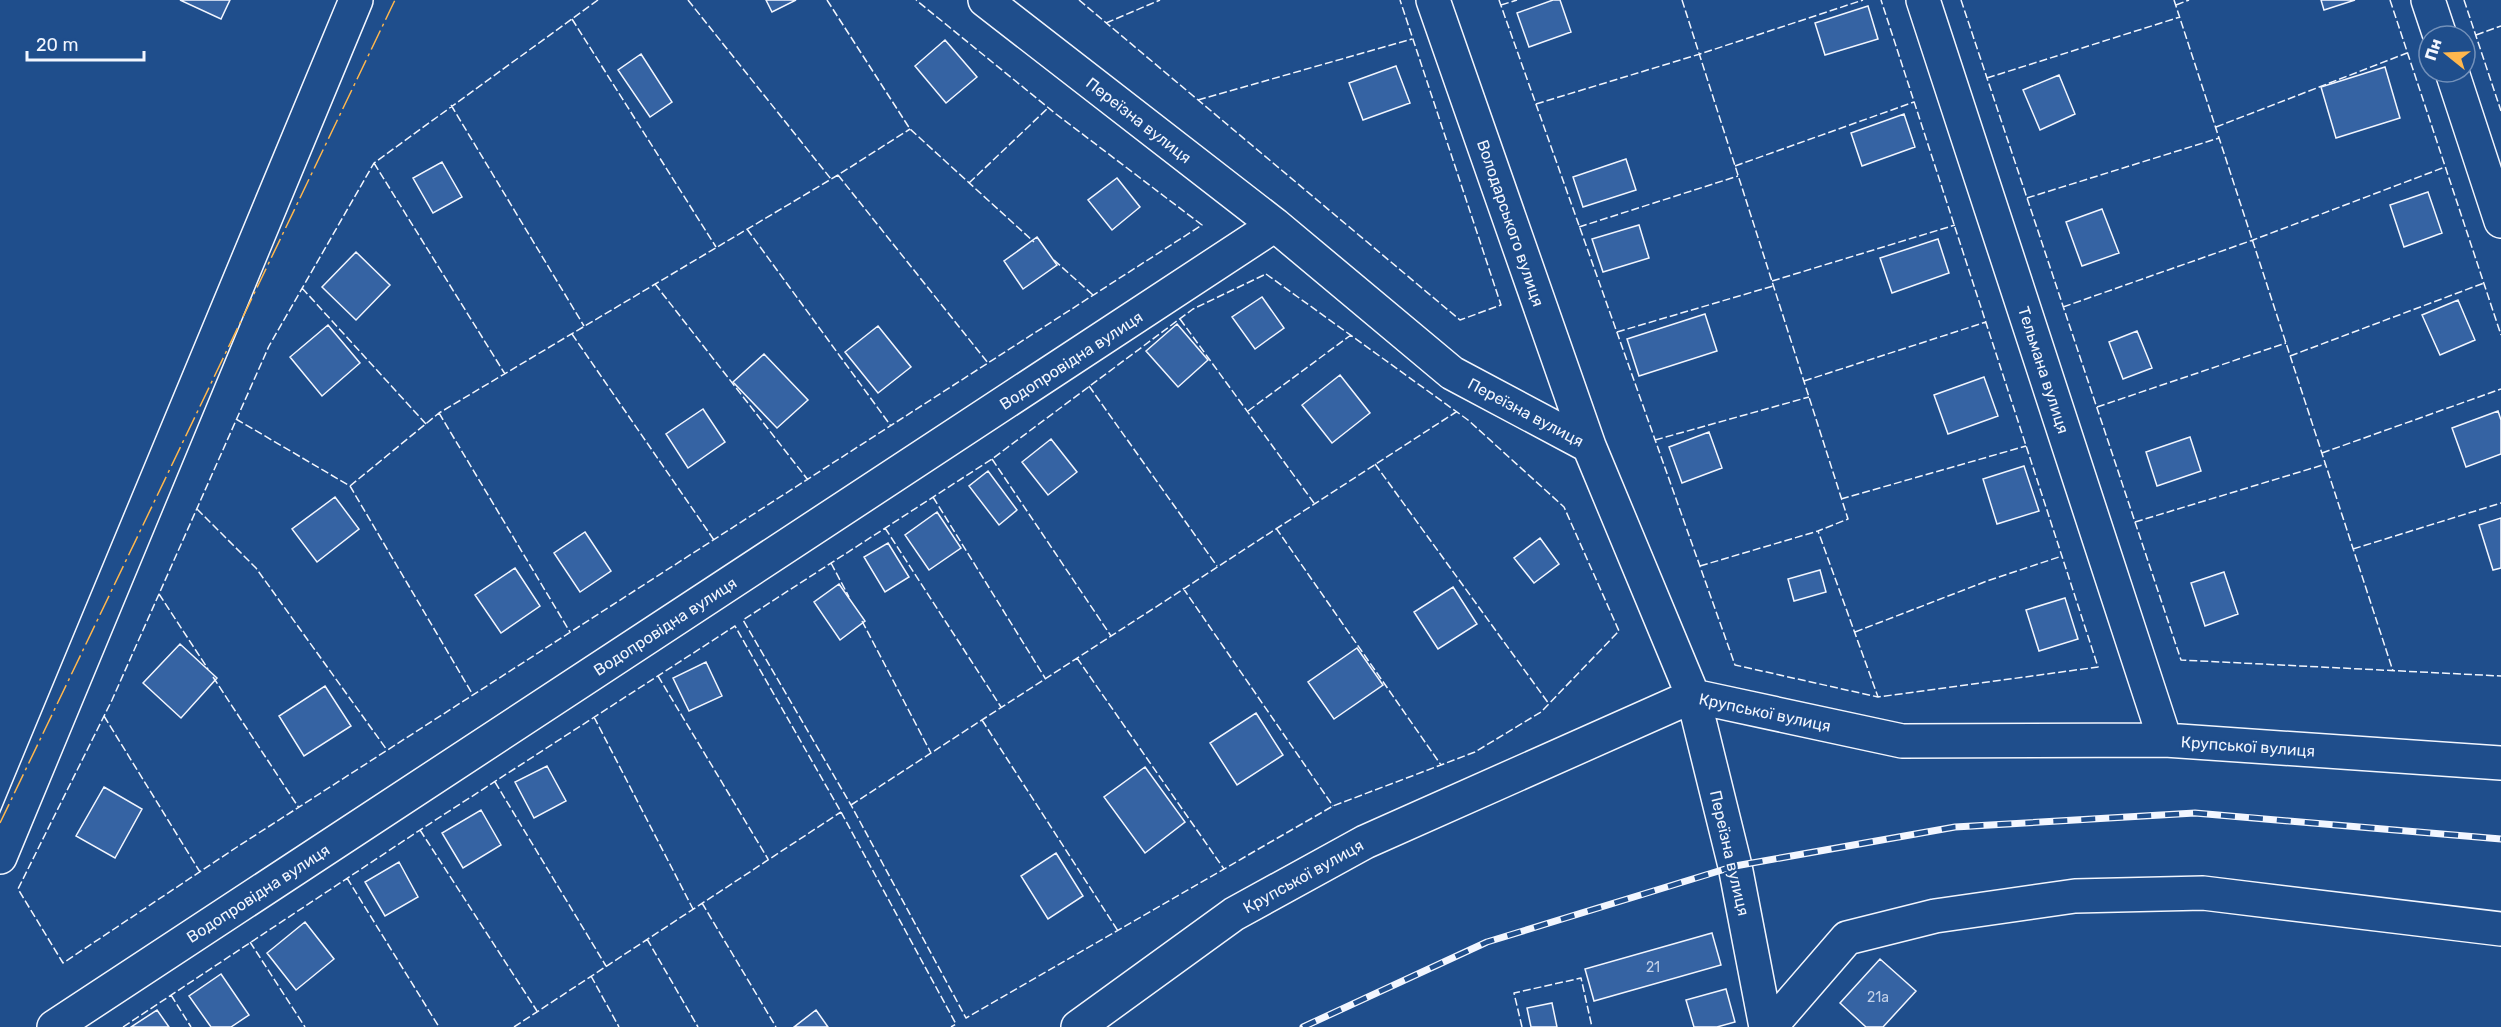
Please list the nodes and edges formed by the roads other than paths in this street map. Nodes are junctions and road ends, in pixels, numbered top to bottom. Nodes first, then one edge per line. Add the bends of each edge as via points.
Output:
1 (356, 0) edge
2 (985, 0) edge
3 (1433, 0) edge
4 (1923, 0) edge
5 (2428, 0) edge
6 (2436, 24) edge
7 (2456, 84) edge
8 (2501, 221) edge
9 (1275, 225) junction
10 (1589, 446) junction
11 (1693, 696) junction
12 (2165, 740) junction
13 (2501, 763) edge
14 (4, 832) edge
15 (2501, 929) edge
16 (54, 1027) edge
17 (1078, 1027) edge
18 (1768, 1027) edge

1 - 14 street
2 - 9 street, Переїзна вулиця
3 - 10 street, Володарського вулиця
4 - 12 street, Тельмана вулиця
5 - 6 street
7 - 8 street
9 - 10 street, Переїзна вулиця via 1452,373
9 - 16 street, Водопровідна вулиця
10 - 11 street, Переїзна вулиця
11 - 12 street, Крупської вулиця via 1902,741
11 - 17 street, Крупської вулиця via 1365,842 1234,914
11 - 18 street, Переїзна вулиця via 1735,866
12 - 13 street, Крупської вулиця
15 - 18 street via 2203,893 2074,896 1935,915 1847,938

